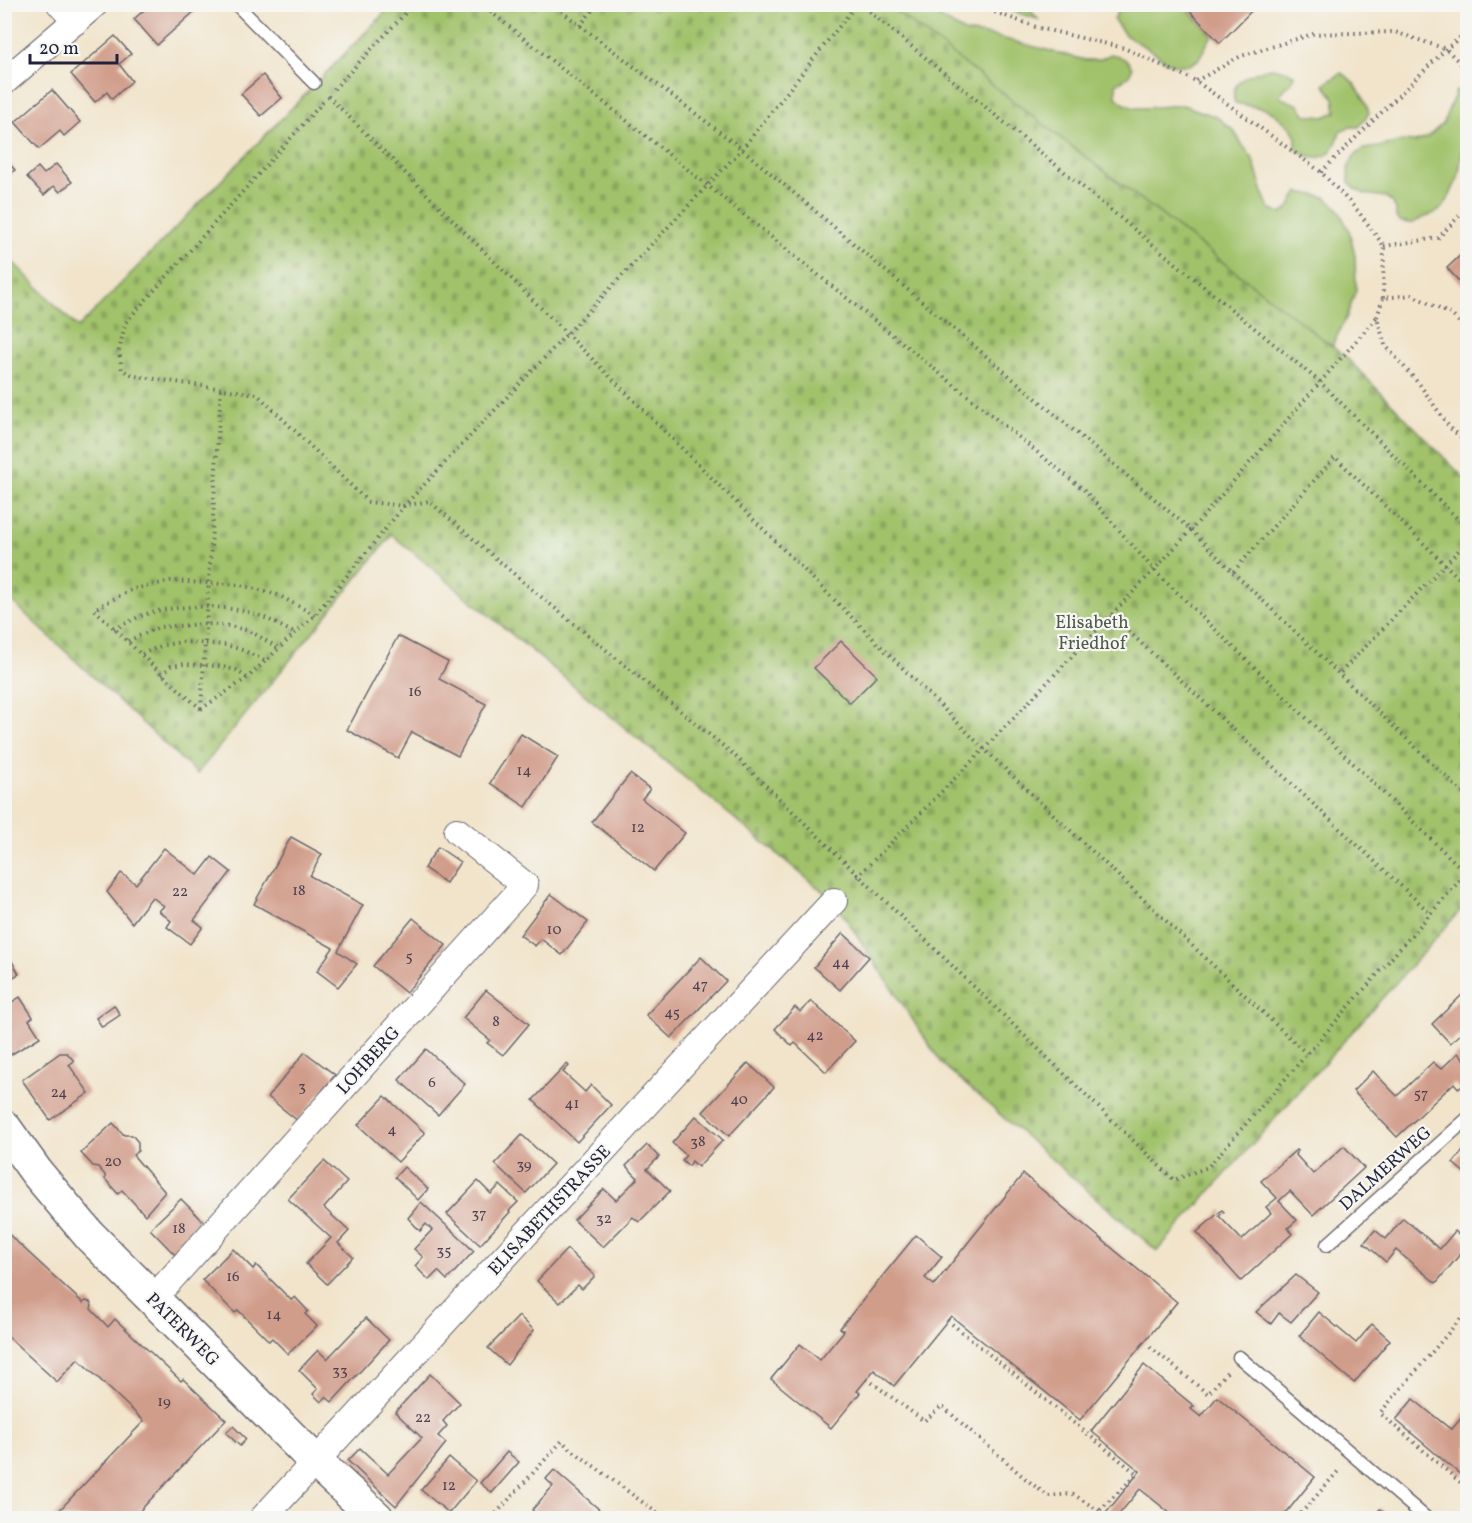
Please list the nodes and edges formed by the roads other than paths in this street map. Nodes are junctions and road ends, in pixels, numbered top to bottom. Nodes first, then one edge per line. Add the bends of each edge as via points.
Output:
1 (95, 4) edge
2 (236, 4) edge
3 (68, 13) edge
4 (4, 82) edge
5 (314, 83) road end
6 (457, 831) dead end
7 (834, 902) road end
8 (1467, 1118) edge
9 (4, 1127) edge
10 (1327, 1245) dead end
11 (153, 1299) junction
12 (1239, 1357) road end
13 (316, 1462) junction
14 (263, 1518) edge
15 (377, 1518) edge
16 (1426, 1518) edge

1 - 3 street
2 - 5 lane
3 - 4 street
6 - 11 street, LOHBERG via 525,885
7 - 13 street, ELISABETHSTRASSE
8 - 10 lane, DALMERWEG
9 - 11 street, PATERWEG via 90,1236
11 - 13 street, PATERWEG
12 - 16 lane
13 - 14 street, ELISABETHSTRASSE
13 - 15 street, PATERWEG

